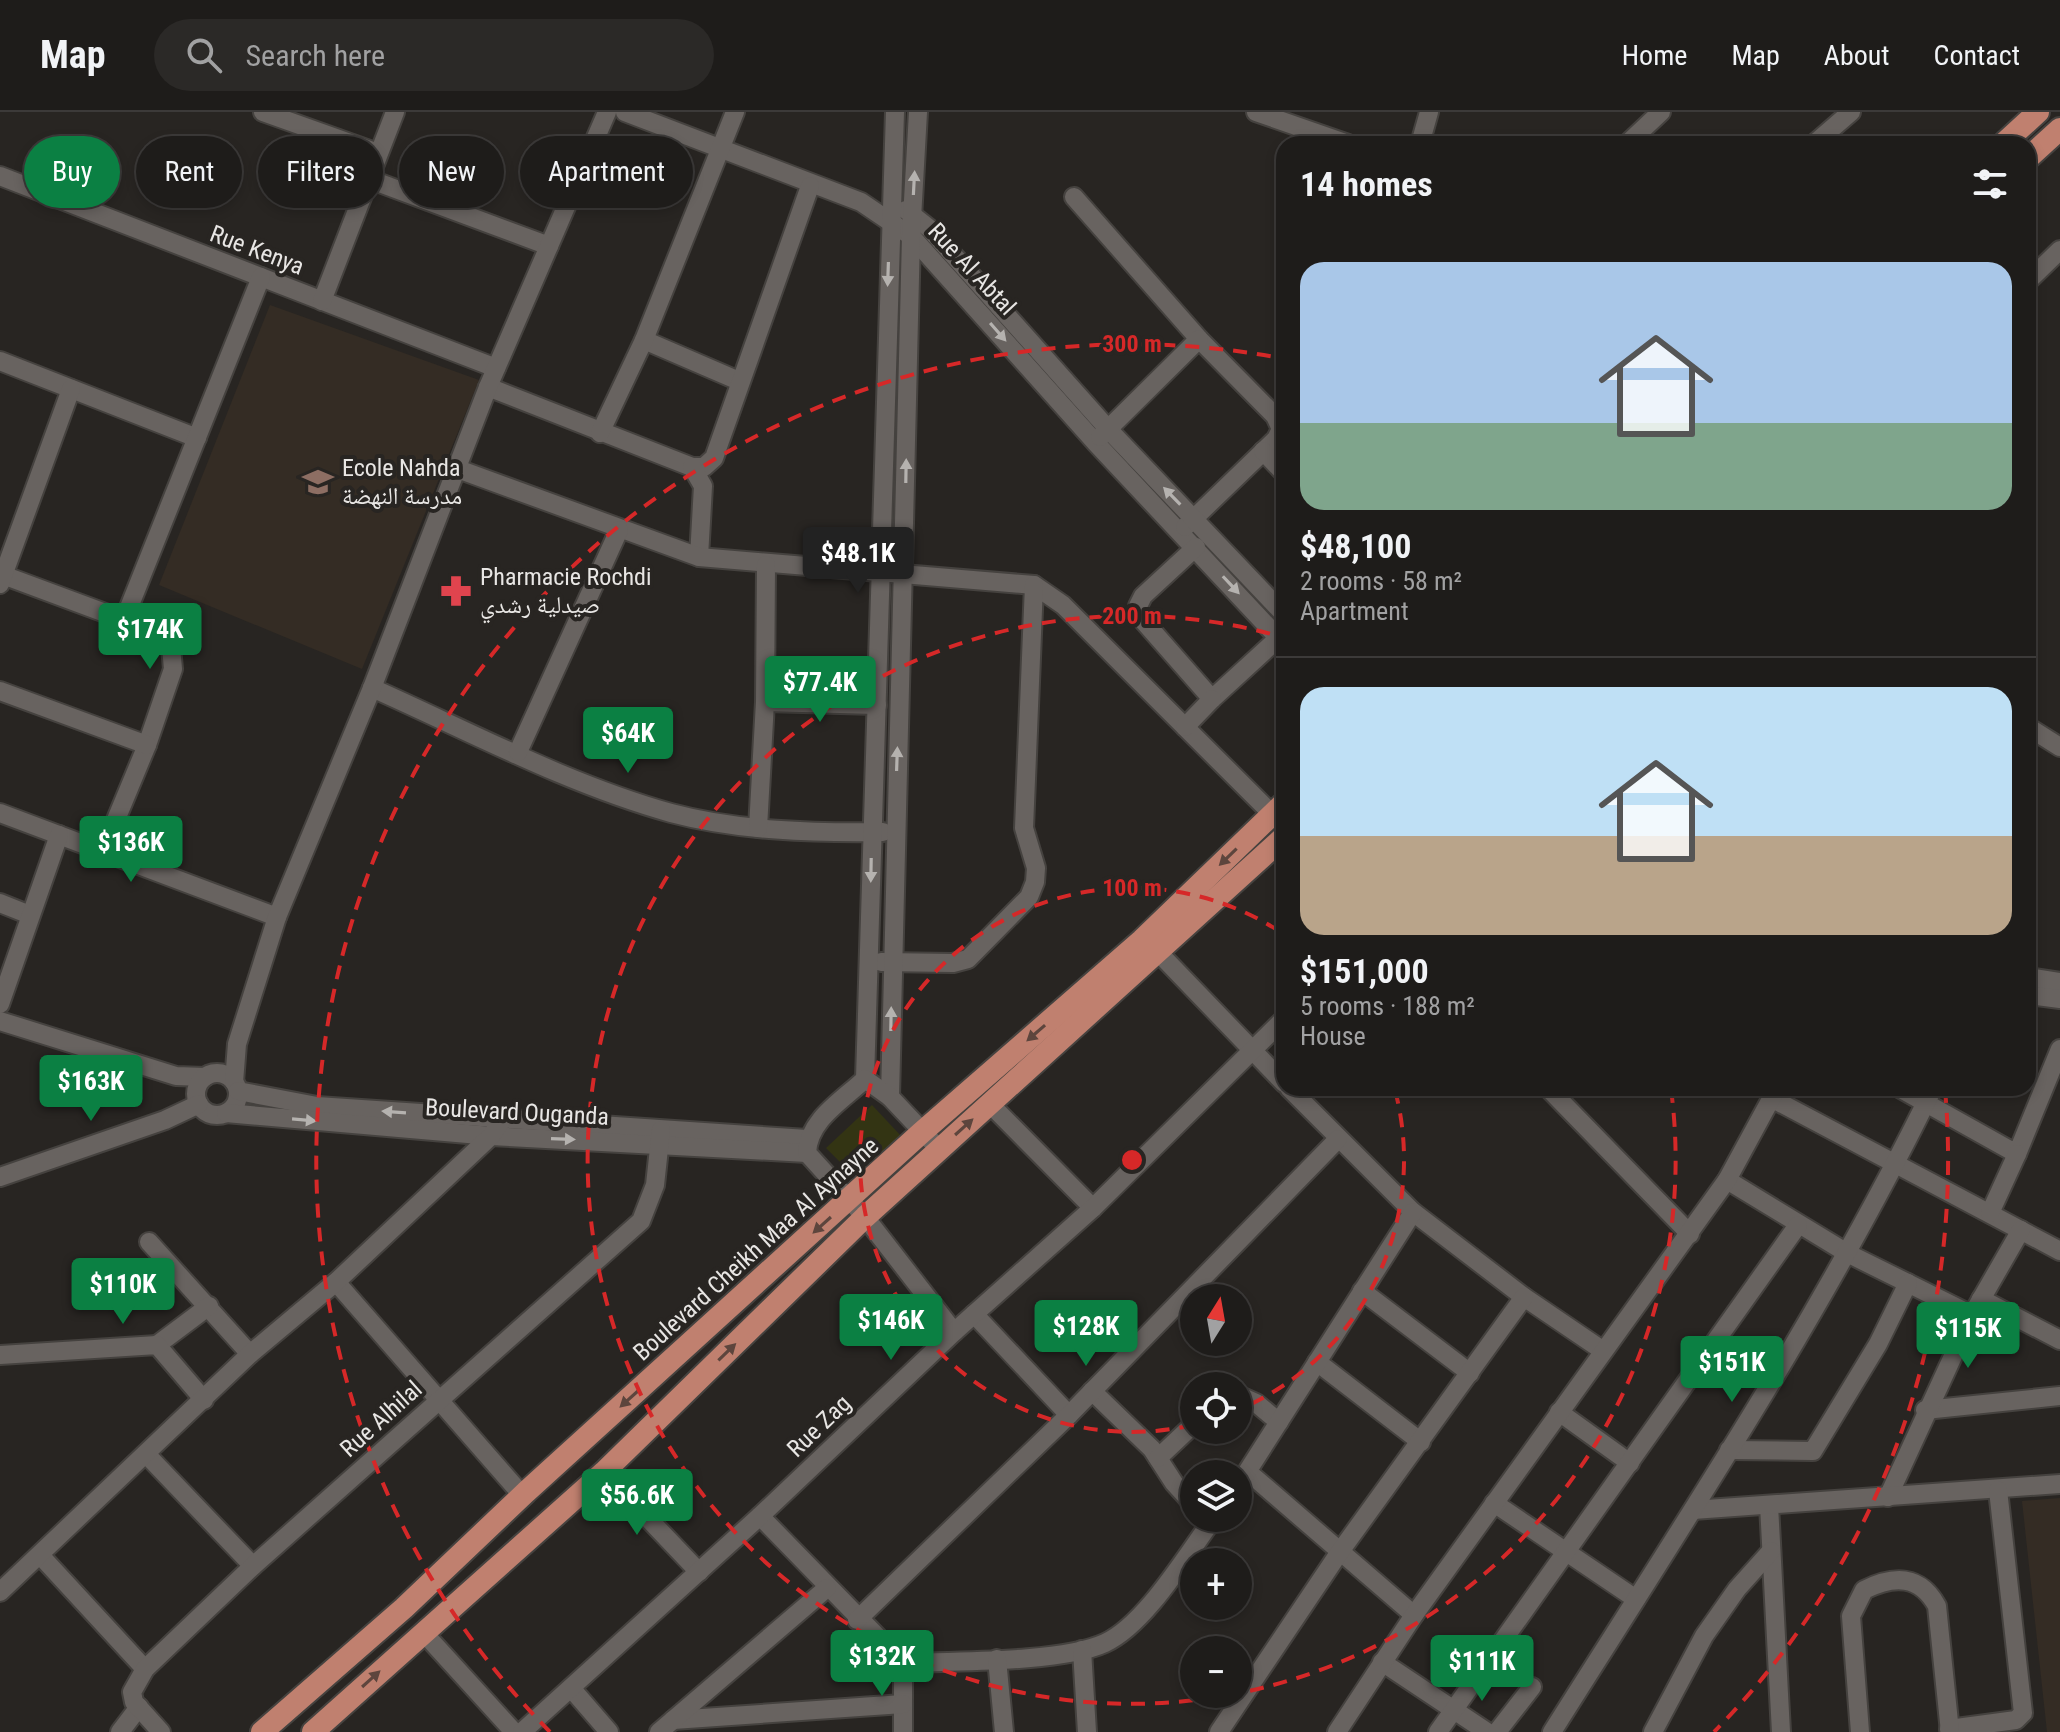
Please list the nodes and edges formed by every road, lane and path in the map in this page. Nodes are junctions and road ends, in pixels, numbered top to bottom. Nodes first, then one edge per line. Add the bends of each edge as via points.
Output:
1 (263, 112) edge
2 (395, 112) edge
3 (607, 112) edge
4 (625, 112) edge
5 (735, 112) edge
6 (895, 112) edge
7 (918, 112) edge
8 (1256, 112) edge
9 (1429, 112) edge
10 (1661, 112) edge
11 (1851, 112) edge
12 (2038, 112) edge
13 (2060, 129) edge
14 (330, 136) edge
15 (1308, 136) edge
16 (1422, 136) edge
17 (1636, 136) edge
18 (1823, 136) edge
19 (2012, 136) edge
20 (383, 141) edge
21 (721, 150) junction
22 (2036, 151) edge
23 (0, 176) edge
24 (383, 184) edge
25 (810, 186) junction
26 (1074, 197) dead end
27 (861, 202) junction
28 (891, 202) junction
29 (358, 208) edge
30 (912, 214) junction
31 (890, 223) junction
32 (911, 236) junction
33 (549, 246) junction
34 (2060, 250) edge
35 (2036, 273) edge
36 (261, 277) junction
37 (322, 301) junction
38 (1199, 339) junction
39 (644, 340) junction
40 (0, 361) edge
41 (496, 368) junction
42 (739, 381) junction
43 (488, 387) junction
44 (71, 389) junction
45 (1276, 418) edge
46 (600, 433) junction
47 (1276, 435) edge
48 (1102, 436) junction
49 (197, 438) junction
50 (1263, 451) junction
51 (1276, 465) edge
52 (692, 467) junction
53 (455, 468) junction
54 (1187, 525) junction
55 (619, 530) junction
56 (1196, 547) junction
57 (699, 557) junction
58 (766, 565) junction
59 (880, 574) junction
60 (904, 575) junction
61 (1, 578) edge
62 (1034, 585) junction
63 (1276, 607) edge
64 (124, 620) junction
65 (1276, 632) edge
66 (1276, 643) edge
67 (372, 688) junction
68 (0, 691) edge
69 (1212, 699) junction
70 (765, 702) junction
71 (877, 705) junction
72 (1185, 727) junction
73 (2036, 732) edge
74 (147, 745) junction
75 (2060, 747) edge
76 (518, 752) junction
77 (1276, 806) edge
78 (1276, 810) edge
79 (0, 813) edge
80 (758, 828) junction
81 (872, 832) junction
82 (894, 832) junction
83 (59, 835) junction
84 (1276, 844) edge
85 (103, 851) junction
86 (0, 903) edge
87 (30, 915) junction
88 (277, 917) junction
89 (1158, 952) junction
90 (868, 961) junction
91 (892, 963) junction
92 (2036, 978) edge
93 (2060, 982) edge
94 (2036, 996) edge
95 (2060, 999) edge
96 (0, 1004) edge
97 (0, 1021) edge
98 (1276, 1026) edge
99 (237, 1044) junction
100 (1251, 1049) junction
101 (2060, 1049) edge
102 (1276, 1075) edge
103 (865, 1079) junction
104 (236, 1086) junction
105 (203, 1087) junction
106 (1297, 1096) edge
107 (1556, 1096) edge
108 (1773, 1096) edge
109 (1780, 1096) edge
110 (1930, 1096) edge
111 (1931, 1096) edge
112 (890, 1097) junction
113 (990, 1104) junction
114 (226, 1113) junction
115 (502, 1120) junction
116 (921, 1133) junction
117 (491, 1136) junction
118 (660, 1137) junction
119 (1338, 1139) junction
120 (939, 1149) junction
121 (810, 1152) junction
122 (2017, 1154) junction
123 (1896, 1163) junction
124 (0, 1177) edge
125 (1727, 1180) junction
126 (1093, 1208) junction
127 (858, 1209) junction
128 (1413, 1212) junction
129 (1990, 1213) junction
130 (1798, 1225) junction
131 (2021, 1230) junction
132 (1690, 1234) junction
133 (149, 1242) dead end
134 (2060, 1251) edge
135 (1847, 1253) junction
136 (336, 1282) junction
137 (1908, 1283) junction
138 (1362, 1291) junction
139 (1524, 1297) junction
140 (209, 1306) junction
141 (1977, 1307) junction
142 (974, 1314) junction
143 (954, 1332) junction
144 (2060, 1340) edge
145 (157, 1345) junction
146 (1602, 1350) junction
147 (250, 1354) junction
148 (0, 1355) edge
149 (1317, 1362) junction
150 (1470, 1373) junction
151 (1092, 1391) junction
152 (2060, 1396) edge
153 (204, 1400) junction
154 (436, 1401) junction
155 (1252, 1401) edge
156 (1925, 1410) junction
157 (1559, 1412) junction
158 (1069, 1415) junction
159 (1279, 1422) junction
160 (1180, 1437) edge
161 (1421, 1442) junction
162 (1729, 1450) junction
163 (147, 1455) junction
164 (1158, 1458) junction
165 (1630, 1463) junction
166 (1252, 1465) edge
167 (604, 1472) junction
168 (2060, 1484) edge
169 (1252, 1486) edge
170 (1180, 1487) edge
171 (1998, 1490) junction
172 (522, 1495) junction
173 (1888, 1497) junction
174 (1494, 1503) junction
175 (1769, 1505) junction
176 (1693, 1510) junction
177 (760, 1516) junction
178 (1201, 1532) edge
179 (1771, 1551) junction
180 (1339, 1553) junction
181 (1567, 1553) junction
182 (40, 1555) junction
183 (253, 1566) junction
184 (699, 1572) junction
185 (827, 1588) junction
186 (0, 1592) edge
187 (1636, 1599) junction
188 (1414, 1615) junction
189 (857, 1620) junction
190 (423, 1632) junction
191 (1082, 1650) junction
192 (997, 1659) junction
193 (1382, 1662) junction
194 (903, 1663) junction
195 (145, 1669) junction
196 (1532, 1687) dead end
197 (571, 1688) junction
198 (903, 1704) junction
199 (139, 1707) junction
200 (1453, 1710) junction
201 (666, 1726) edge
202 (1950, 1730) edge
203 (120, 1732) edge
204 (161, 1732) edge
205 (262, 1732) edge
206 (313, 1732) edge
207 (514, 1732) edge
208 (522, 1732) edge
209 (609, 1732) edge
210 (903, 1732) edge
211 (1004, 1732) edge
212 (1087, 1732) edge
213 (1219, 1732) edge
214 (1337, 1732) edge
215 (1438, 1732) edge
216 (1487, 1732) edge
217 (1497, 1732) edge
218 (1552, 1732) edge
219 (1653, 1732) edge
220 (1781, 1732) edge
221 (1850, 1732) edge
222 (1860, 1732) edge

1 - 14 street
2 - 20 street
3 - 33 street
4 - 21 street
5 - 21 street
6 - 28 street
30 -> 7 street
8 - 15 street
9 - 16 street
10 - 17 street
11 - 18 street
12 - 19 main road
13 - 22 main road
21 - 25 street
21 - 39 street
23 - 36 street, Rue Kenya
24 - 33 street
25 - 27 street
25 - 42 street
26 - 38 street
27 - 28 street, Rue Al Abtal
27 - 31 street, Rue Al Abtal
28 - 30 street, Rue Al Abtal
28 - 31 street
29 - 37 street
30 - 32 street
30 - 48 street, Rue Al Abtal
31 - 32 street, Rue Al Abtal
31 -> 59 street
32 -> 48 street, Rue Al Abtal
60 -> 32 street
33 - 41 street
34 - 35 street
36 - 37 street, Rue Kenya
36 - 49 street
37 - 41 street, Rue Kenya
38 - 45 street
38 - 48 street
39 - 42 street
39 - 46 street
40 - 44 street
41 - 43 street
42 - 52 street via 714,458 704,467
43 - 46 street
43 - 53 street
44 - 49 street
44 - 61 street
46 - 52 street
47 - 50 street
48 - 54 street, Rue Al Abtal
49 - 64 street
50 - 51 street
50 - 54 street
52 - 57 street via 703,486
53 - 55 street
53 - 67 street
54 - 56 street, Rue Al Abtal
54 - 63 street, Rue Al Abtal
55 - 57 street
55 - 76 street
56 -> 65 street, Rue Al Abtal
56 - 69 street via 1138,606 1140,617
57 - 58 street
58 - 59 street
58 - 70 street
59 - 60 street
59 - 71 street
60 - 62 street
82 -> 60 street
61 - 64 street
62 - 72 street via 1063,605
62 - 91 street via 1024,828 1035,882 1029,897 968,959
64 - 74 street via 171,647 173,669
66 - 69 street
67 - 76 street
67 - 88 street
68 - 74 street
69 - 72 street
70 - 71 street
70 - 80 street
71 - 81 street
72 - 77 street
73 - 75 street
74 - 85 street
76 - 80 street via 672,813
78 -> 116 main road, Boulevard Cheikh Maa Al Aynayne via 1142,940
79 - 83 street
80 - 81 street
81 - 82 street
81 -> 90 street
82 - 91 street
83 - 85 street
83 - 87 street
84 - 89 main road, Boulevard Cheikh Maa Al Aynayne
85 - 88 street
86 - 87 street
87 - 96 street
88 - 99 street
89 - 100 street
89 - 113 main road, Boulevard Cheikh Maa Al Aynayne
90 - 91 street
90 - 103 street
112 -> 91 street
92 - 93 street
94 - 95 street
97 - 105 street
98 - 100 street, Rue Zag
99 - 104 street
99 - 105 street
100 - 102 street
100 - 126 street, Rue Zag
101 - 122 street
103 - 112 street
103 - 121 street via 813,1127
104 - 105 street, Boulevard Ouganda via 228,1076
104 - 114 street via 233,1108
115 -> 104 street, Boulevard Ouganda via 317,1106
105 - 114 street, Boulevard Ouganda via 211,1114
105 - 124 street via 173,1117
106 - 119 street
107 - 132 street
108 - 125 street
109 - 123 street
110 - 123 street
111 - 122 street
112 - 116 street
120 -> 113 main road, Boulevard Cheikh Maa Al Aynayne
113 - 126 street
114 -> 117 street, Boulevard Ouganda
115 - 117 street
115 - 118 street, Boulevard Ouganda
116 - 120 street
116 - 127 main road, Boulevard Cheikh Maa Al Aynayne
117 -> 118 street, Boulevard Ouganda
117 - 136 street
118 - 121 street, Boulevard Ouganda
118 - 154 street, Rue Alhilal via 655,1185 641,1221
119 - 128 street
119 - 151 street
120 - 127 main road, Boulevard Cheikh Maa Al Aynayne
121 - 127 street
122 - 129 street
123 - 129 street
123 - 135 street
125 - 130 street
125 - 132 street
126 - 142 street, Rue Zag
127 - 143 street
167 -> 127 main road, Boulevard Cheikh Maa Al Aynayne
127 -> 172 main road, Boulevard Cheikh Maa Al Aynayne
128 - 138 street
128 - 139 street
129 - 131 street
130 - 135 street
130 - 165 street
131 - 134 street
131 - 141 street
132 - 146 street
133 - 140 street
135 - 137 street
135 - 162 street
136 - 147 street
136 - 154 street
137 - 141 street
137 - 162 street via 1813,1451
138 - 149 street
138 - 150 street
139 - 146 street
139 - 150 street
140 - 145 street
140 - 147 street
141 - 144 street
141 - 156 street
142 - 143 street, Rue Zag
142 - 158 street
143 - 177 street, Rue Zag
145 - 148 street
145 - 153 street
146 - 157 street
147 - 153 street
149 - 159 street
149 - 161 street
150 - 161 street
151 - 158 street
151 - 164 street
152 - 156 street
153 - 163 street
154 - 172 street
154 - 183 street, Rue Alhilal
155 - 159 street
156 - 173 street
157 - 165 street
157 - 174 street
158 - 189 street
159 - 166 street
160 - 164 street
161 - 180 street
162 - 176 street
163 - 182 street
163 - 183 street
164 - 170 street
165 - 181 street
167 - 184 street
167 - 190 main road, Boulevard Cheikh Maa Al Aynayne
168 - 171 street
169 - 180 street
171 - 173 street
171 - 202 street via 2023,1713 2016,1720
172 - 205 main road, Boulevard Cheikh Maa Al Aynayne via 404,1608
173 - 175 street
174 - 181 street
174 - 188 street
175 - 176 street
175 - 179 street
176 - 187 street
177 - 184 street, Rue Zag
177 - 185 street
178 - 191 street via 1132,1623 1107,1642
179 - 219 street via 1704,1636
179 - 220 street
180 - 188 street
180 - 213 street
181 - 187 street
181 - 200 street
182 - 186 street
182 - 195 street
183 - 195 street, Rue Alhilal
184 - 197 street, Rue Zag
185 - 189 street
185 - 201 street
187 - 218 street
188 - 193 street
189 - 194 street
206 -> 190 main road, Boulevard Cheikh Maa Al Aynayne
190 - 207 street
191 - 192 street
191 - 212 street
192 - 194 street
192 - 211 street
193 - 200 street
193 - 214 street
194 - 198 street
195 - 199 street via 132,1692
196 - 217 street
197 - 208 street, Rue Zag
197 - 209 street
198 - 201 street
198 - 210 street
199 - 203 street
199 - 204 street
200 - 215 street
200 - 216 street
202 - 222 street via 1937,1606 1918,1583 1899,1578 1864,1590 1851,1616
221 - 222 street

